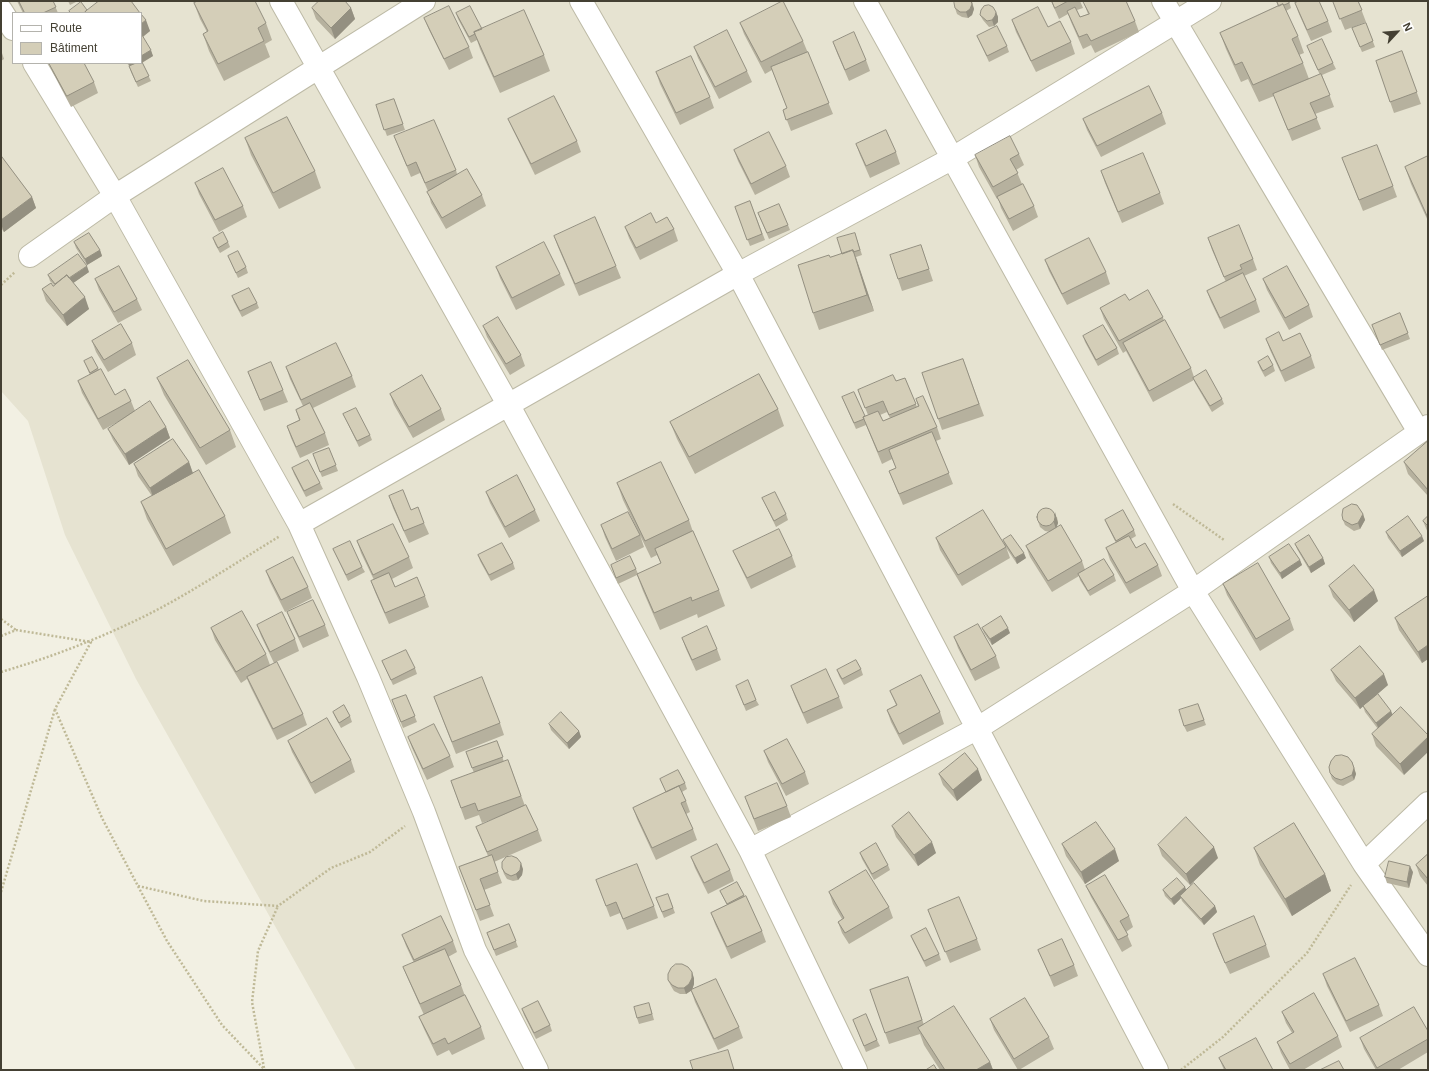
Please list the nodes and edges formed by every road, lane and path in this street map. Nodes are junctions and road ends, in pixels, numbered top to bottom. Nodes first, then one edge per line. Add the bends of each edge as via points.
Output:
1 (281, 1) edge
2 (424, 1) edge
3 (581, 1) edge
4 (865, 1) edge
5 (1162, 1) edge
6 (1210, 1) edge
7 (1, 10) edge
8 (1174, 22) junction
9 (12, 27) edge
10 (35, 64) edge
11 (317, 68) junction
12 (953, 158) junction
13 (115, 196) junction
14 (30, 256) dead end
15 (738, 274) junction
16 (508, 404) junction
17 (1423, 429) edge
18 (1171, 502) dead end
19 (299, 524) junction
20 (1256, 547) junction
21 (1193, 591) junction
22 (1, 619) edge
23 (16, 630) junction
24 (1, 636) edge
25 (91, 642) junction
26 (1, 672) edge
27 (55, 709) junction
28 (978, 728) junction
29 (1428, 803) edge
30 (424, 812) junction
31 (750, 850) junction
32 (1364, 864) junction
33 (138, 886) junction
34 (1, 892) edge
35 (278, 906) junction
36 (1428, 955) edge
37 (264, 1070) edge
38 (537, 1070) edge
39 (856, 1070) edge
40 (1157, 1070) edge
41 (1180, 1070) edge

1 - 11 street
2 - 11 street
3 - 15 street
4 - 12 street
5 - 8 street
6 - 8 street
7 - 9 street
8 - 12 street
8 - 17 street
10 - 13 street
11 - 13 street
11 - 16 street
12 - 15 street
12 - 21 street
13 - 14 street
13 - 19 street
15 - 16 street
15 - 28 street
16 - 19 street
16 - 31 street
17 - 20 street
18 - 20 path via 1227,542
19 - 25 path via 150,614
19 - 30 street via 368,677
20 - 21 street
21 - 28 street
21 - 32 street
22 - 23 path
23 - 24 path
23 - 25 path
25 - 26 path
25 - 27 path
27 - 33 path via 102,818
27 - 34 path
28 - 31 street
28 - 40 street
29 - 32 street
30 - 35 path via 370,852 332,868
30 - 38 street via 475,950
31 - 39 street
32 - 36 street
32 - 41 path via 1307,953 1223,1036
33 - 35 path via 204,901
33 - 37 path via 167,941 222,1025
35 - 37 path via 258,952 252,1002

